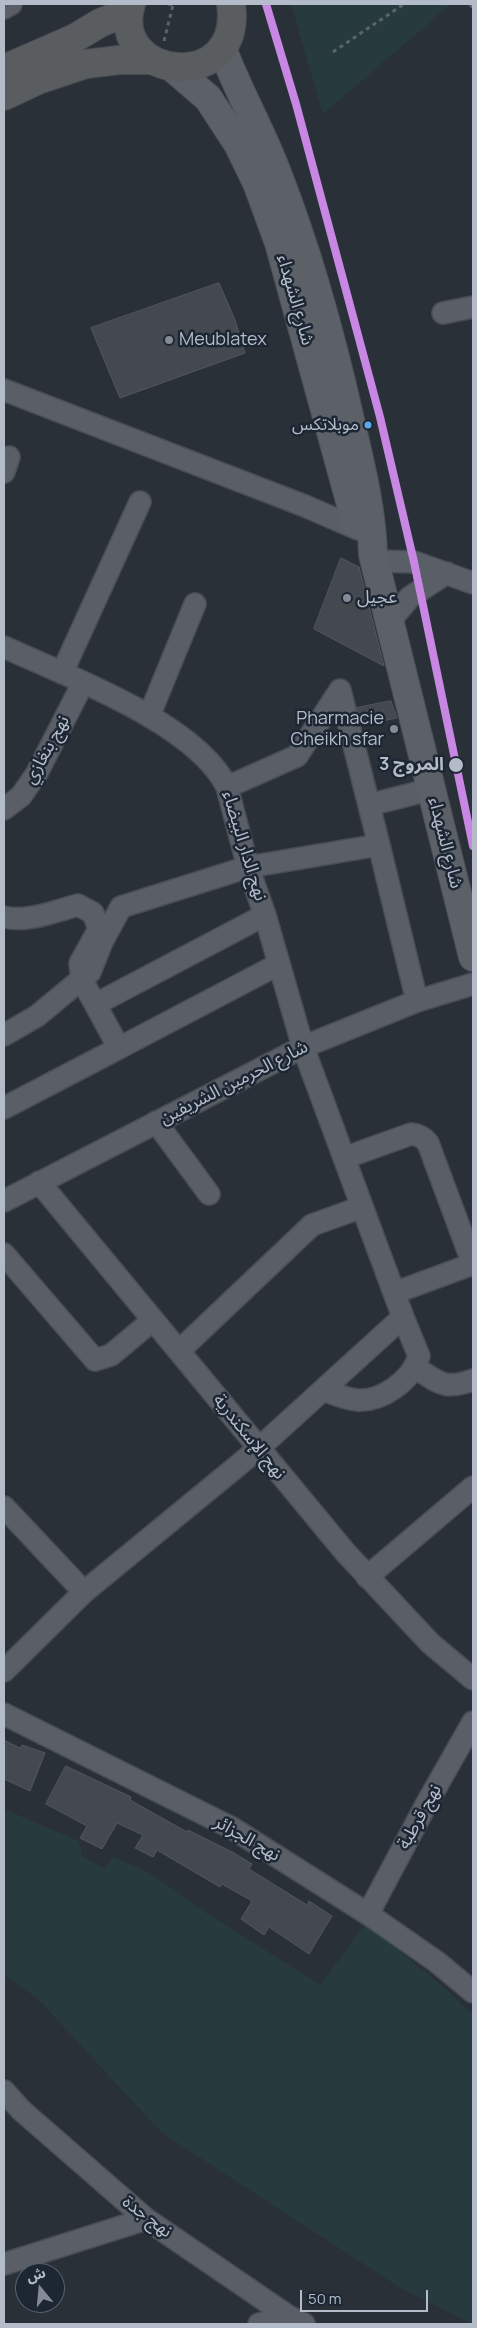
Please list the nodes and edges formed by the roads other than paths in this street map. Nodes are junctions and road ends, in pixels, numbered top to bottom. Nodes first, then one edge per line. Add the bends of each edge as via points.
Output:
1 (11, 4) edge
2 (231, 4) edge
3 (246, 4) edge
4 (4, 8) edge
5 (130, 8) edge
6 (226, 40) junction
7 (162, 58) junction
8 (4, 69) edge
9 (4, 96) edge
10 (473, 307) edge
11 (443, 313) dead end
12 (4, 390) edge
13 (140, 502) dead end
14 (365, 527) junction
15 (374, 558) junction
16 (448, 573) junction
17 (473, 583) edge
18 (195, 604) dead end
19 (390, 621) junction
20 (4, 647) edge
21 (62, 674) junction
22 (83, 683) junction
23 (149, 716) junction
24 (227, 787) junction
25 (432, 789) junction
26 (369, 805) junction
27 (4, 809) edge
28 (379, 845) junction
29 (248, 868) junction
30 (265, 915) junction
31 (4, 917) edge
32 (473, 957) edge
33 (279, 964) junction
34 (82, 980) junction
35 (473, 984) edge
36 (417, 1001) junction
37 (96, 1004) junction
38 (4, 1035) edge
39 (303, 1047) junction
40 (119, 1048) junction
41 (4, 1108) edge
42 (156, 1122) junction
43 (344, 1158) junction
44 (39, 1182) junction
45 (210, 1194) dead end
46 (4, 1200) edge
47 (362, 1207) junction
48 (4, 1254) edge
49 (473, 1264) edge
50 (394, 1293) junction
51 (403, 1317) junction
52 (152, 1320) junction
53 (179, 1351) junction
54 (414, 1367) junction
55 (473, 1380) edge
56 (323, 1390) junction
57 (258, 1449) junction
58 (470, 1496) edge
59 (4, 1507) edge
60 (367, 1577) junction
61 (84, 1592) junction
62 (4, 1672) edge
63 (473, 1679) edge
64 (4, 1714) edge
65 (473, 1722) edge
66 (368, 1914) junction
67 (473, 1992) edge
68 (4, 2091) edge
69 (12, 2113) edge
70 (146, 2219) junction
71 (4, 2264) edge
72 (298, 2322) edge
73 (259, 2324) edge

1 - 4 street
2 - 6 highway via 232,16
3 - 6 highway
5 - 7 highway via 129,25 140,50
5 - 8 highway via 75,38
6 - 7 highway via 209,60 192,67
6 - 14 main road, شارع الشهداء via 308,259 338,363
7 - 9 highway via 86,64 38,80
7 - 14 main road, شارع الشهداء via 208,98 238,144 257,183 282,252
10 - 11 street
12 - 14 street
13 - 21 street
14 - 15 main road, شارع الشهداء
15 - 16 street via 414,562
15 - 19 main road, شارع الشهداء
16 - 17 street
16 - 19 street via 410,597
18 - 23 street
19 - 25 main road, شارع الشهداء
20 - 21 street, نهج الدار البيضاء
21 - 22 street, نهج الدار البيضاء
22 - 23 street, نهج الدار البيضاء
22 - 27 street, نهج بنغازي via 37,773 21,796
23 - 24 street, نهج الدار البيضاء via 193,747 222,776
24 - 26 street via 297,756 340,690
24 - 29 street, نهج الدار البيضاء
25 - 26 street
25 - 32 main road, شارع الشهداء
26 - 28 street
28 - 29 street
28 - 36 street
29 - 30 street, نهج الدار البيضاء
29 - 34 street via 121,908 90,972
30 - 33 street, نهج الدار البيضاء
30 - 37 street
31 - 34 street via 37,916 78,905 93,913 99,929 80,963
33 - 39 street, نهج الدار البيضاء
33 - 40 street
34 - 37 street
34 - 38 street via 38,1016
35 - 36 street, شارع الحرمين الشريفين
36 - 39 street, شارع الحرمين الشريفين
37 - 40 street
39 - 42 street, شارع الحرمين الشريفين
39 - 43 street, نهج الدار البيضاء
40 - 41 street
42 - 44 street, شارع الحرمين الشريفين
42 - 45 street
43 - 47 street, نهج الدار البيضاء
43 - 49 street via 411,1134 424,1138
44 - 46 street, شارع الحرمين الشريفين
44 - 52 street, نهج الإسكندرية
47 - 50 street, نهج الدار البيضاء
47 - 53 street via 312,1225
48 - 52 street via 95,1360 111,1355
49 - 50 street
50 - 51 street, نهج الدار البيضاء
51 - 54 street, نهج الدار البيضاء via 419,1356
51 - 56 street
52 - 53 street, نهج الإسكندرية
53 - 57 street, نهج الإسكندرية
54 - 55 street via 446,1385
54 - 56 street via 398,1385 368,1399 358,1400
56 - 57 street
57 - 60 street, نهج الإسكندرية
57 - 61 street
58 - 60 street
59 - 61 street
60 - 63 street, نهج الإسكندرية via 430,1643
61 - 62 street
64 - 66 street, نهج الجزائر via 232,1828
65 - 66 street, نهج قرطبة
66 - 67 street, نهج الجزائر via 438,1962
68 - 69 street, نهج جدة
69 - 70 street, نهج جدة
70 - 71 street
70 - 72 street, نهج جدة
72 - 73 street

